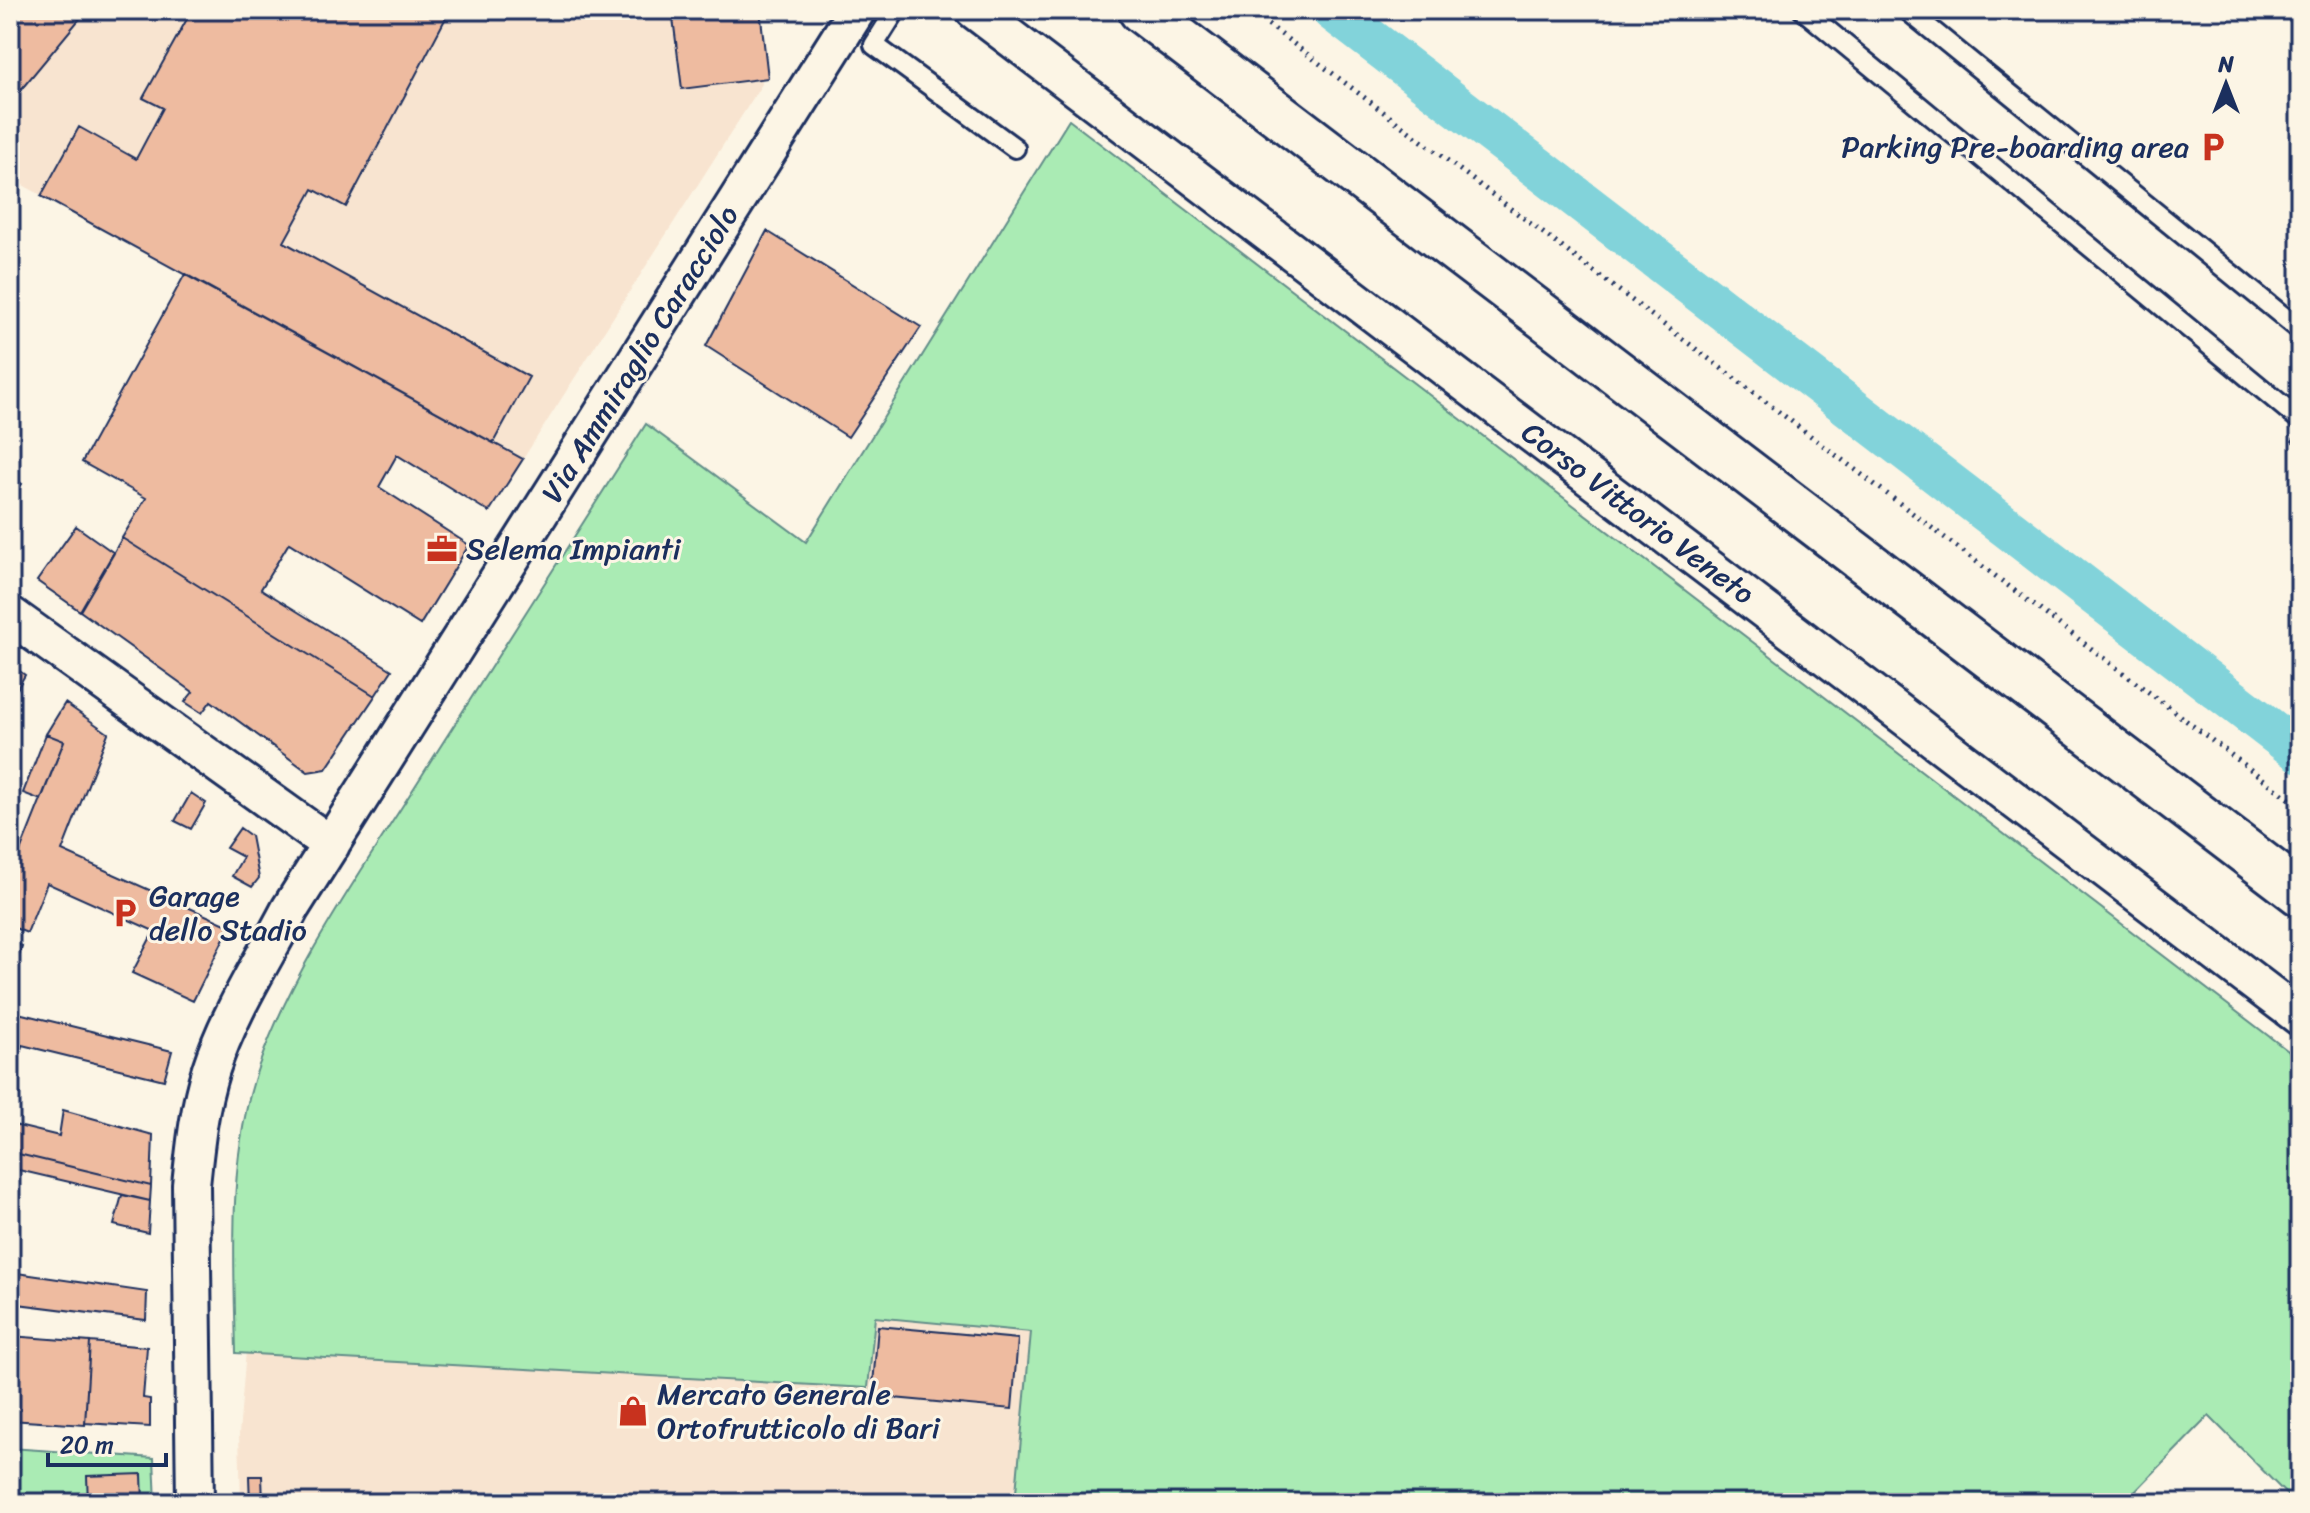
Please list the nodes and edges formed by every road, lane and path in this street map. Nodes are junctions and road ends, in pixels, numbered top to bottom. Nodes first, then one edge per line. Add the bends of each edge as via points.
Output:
1 (857, 10) edge
2 (896, 10) edge
3 (974, 10) edge
4 (1141, 10) edge
5 (1249, 10) edge
6 (1803, 10) edge
7 (1907, 10) edge
8 (1015, 148) dead end
9 (2300, 330) edge
10 (2300, 420) edge
11 (10, 615) edge
12 (2300, 807) edge
13 (331, 845) junction
14 (2300, 893) edge
15 (2300, 1017) edge
16 (195, 1503) edge

1 - 13 street, Via Ammiraglio Caracciolo
2 - 8 lane via 874,45
3 - 15 street, Corso Vittorio Veneto
4 - 14 main road
5 - 12 path
6 - 10 lane
7 - 9 lane
11 - 13 street
13 - 16 street, Via Ammiraglio Caracciolo via 290,909 226,1032 198,1130 189,1240

